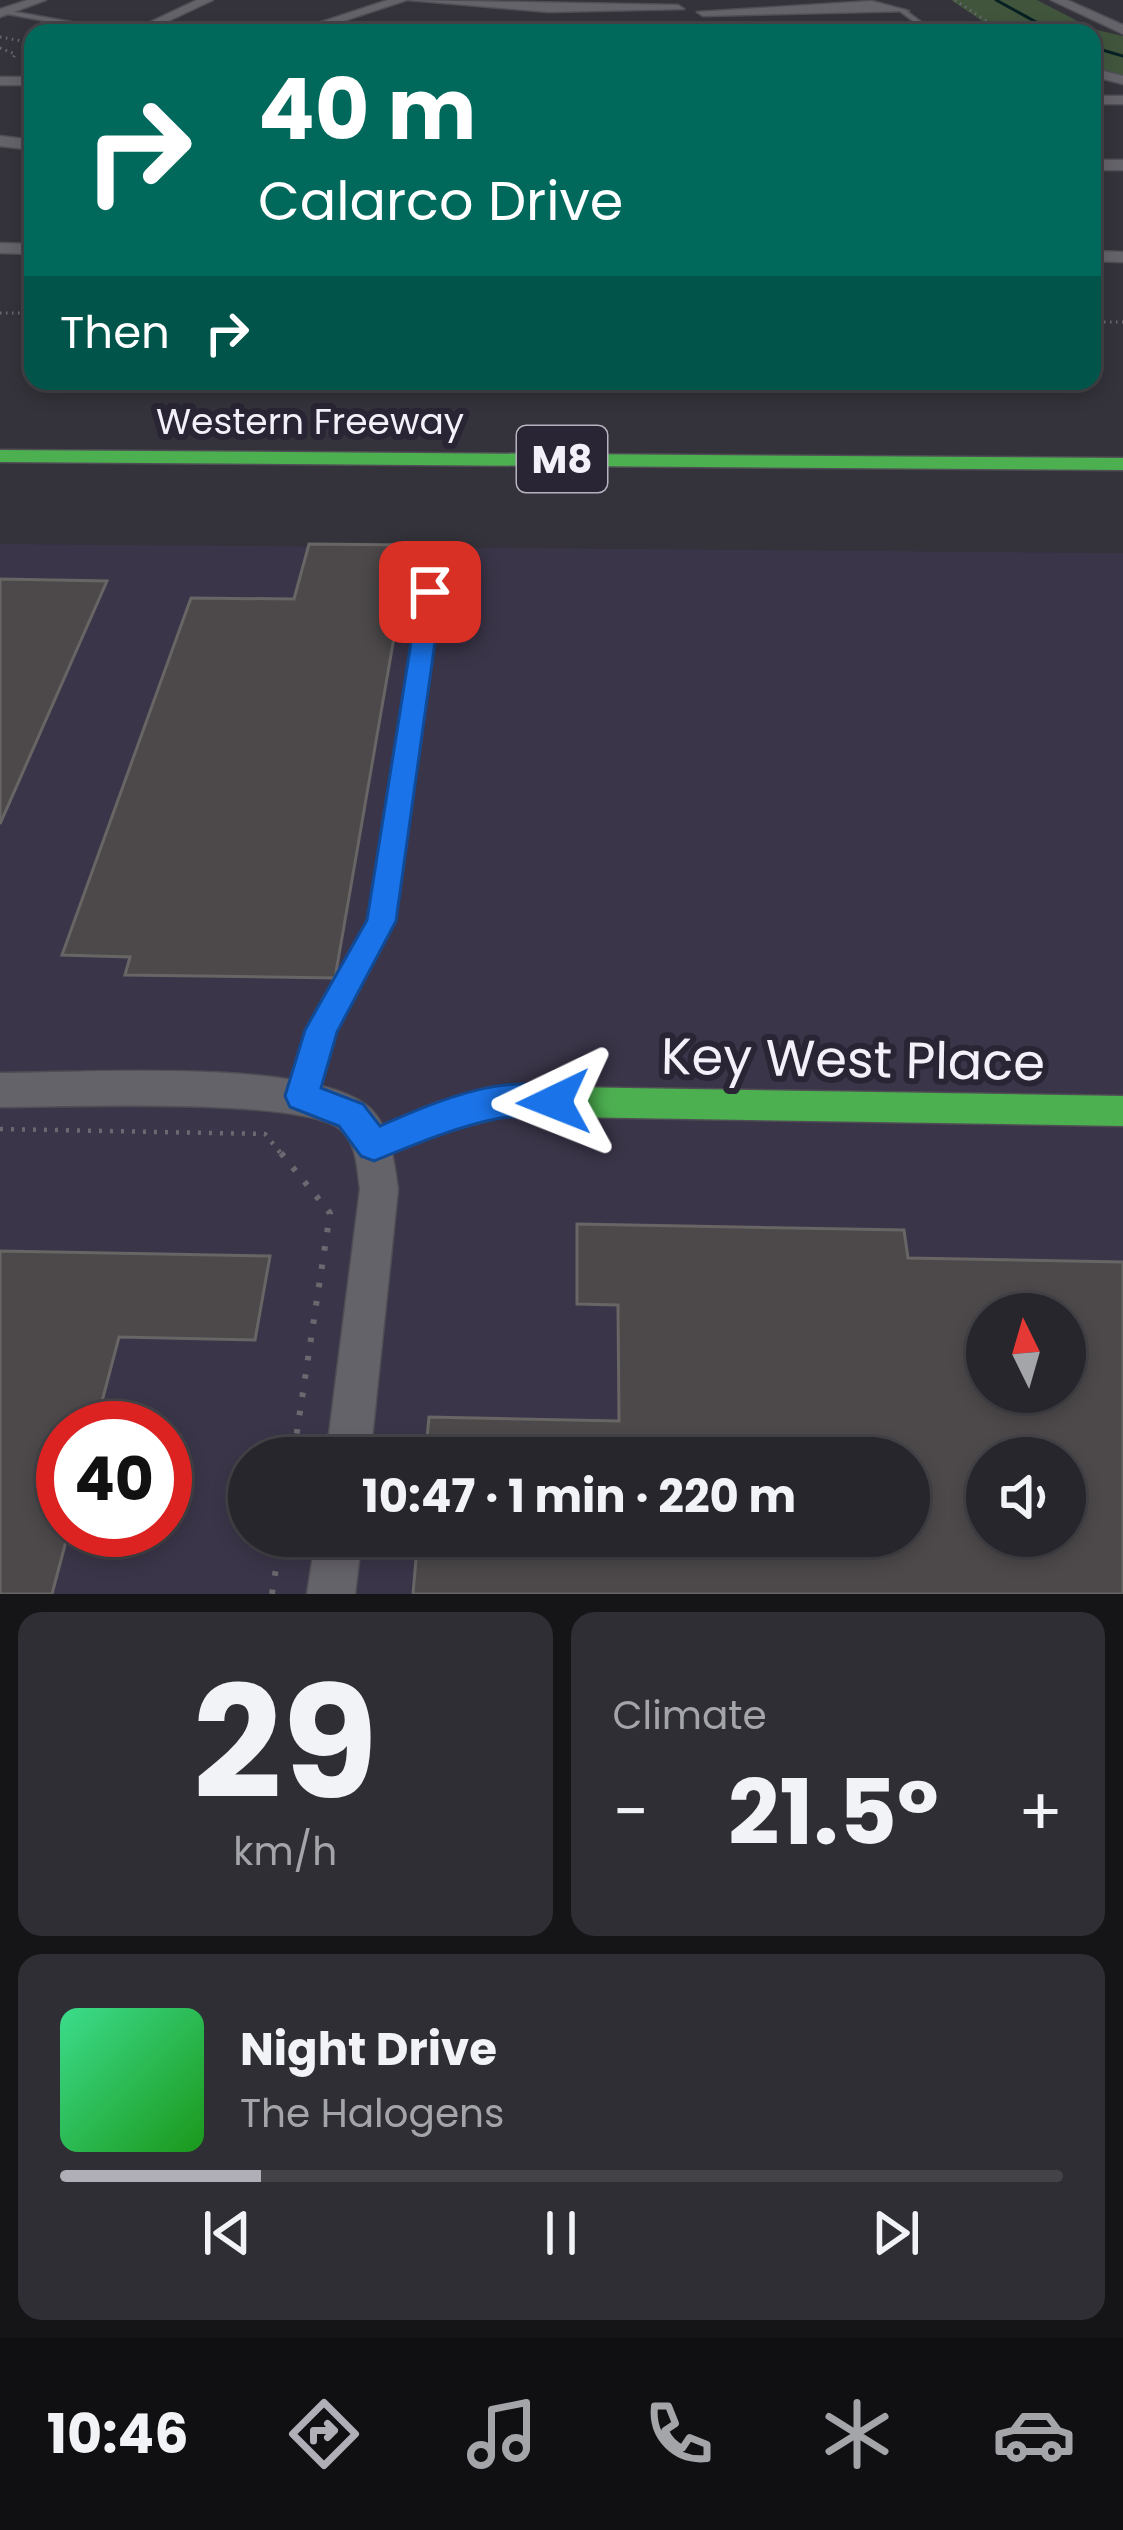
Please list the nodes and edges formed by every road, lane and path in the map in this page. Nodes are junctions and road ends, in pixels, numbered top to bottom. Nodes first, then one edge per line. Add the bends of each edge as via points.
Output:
1 (207, 0) edge
2 (414, 0) edge
3 (435, 0) edge
4 (955, 0) edge
5 (1057, 0) edge
6 (34, 2) edge
7 (391, 2) edge
8 (899, 6) edge
9 (4, 8) edge
10 (691, 11) edge
11 (80, 24) edge
12 (153, 24) edge
13 (322, 24) edge
14 (991, 24) edge
15 (1123, 30) edge
16 (0, 48) edge
17 (6, 64) dead end
18 (0, 456) edge
19 (1123, 464) edge
20 (430, 592) dead end
21 (0, 1090) edge
22 (302, 1096) junction
23 (1123, 1111) edge
24 (0, 1129) edge
25 (374, 1145) junction
26 (296, 1437) edge
27 (351, 1437) edge
28 (278, 1557) edge
29 (336, 1557) edge
30 (272, 1594) edge
31 (332, 1594) edge

1 - 12 street
2 - 3 street
3 - 10 street
4 - 14 path
5 - 15 street
6 - 9 street
7 - 13 street
8 - 10 street
9 - 11 lane
16 - 17 path via 15,54
18 - 19 main road, Western Freeway / M8
20 - 22 lane via 381,921 321,1030
21 - 22 street
22 - 25 street via 351,1115
23 - 25 main road, Key West Place via 507,1101 439,1117
24 - 26 path via 266,1135 330,1214
25 - 27 street via 379,1189
28 - 30 path
29 - 31 street

